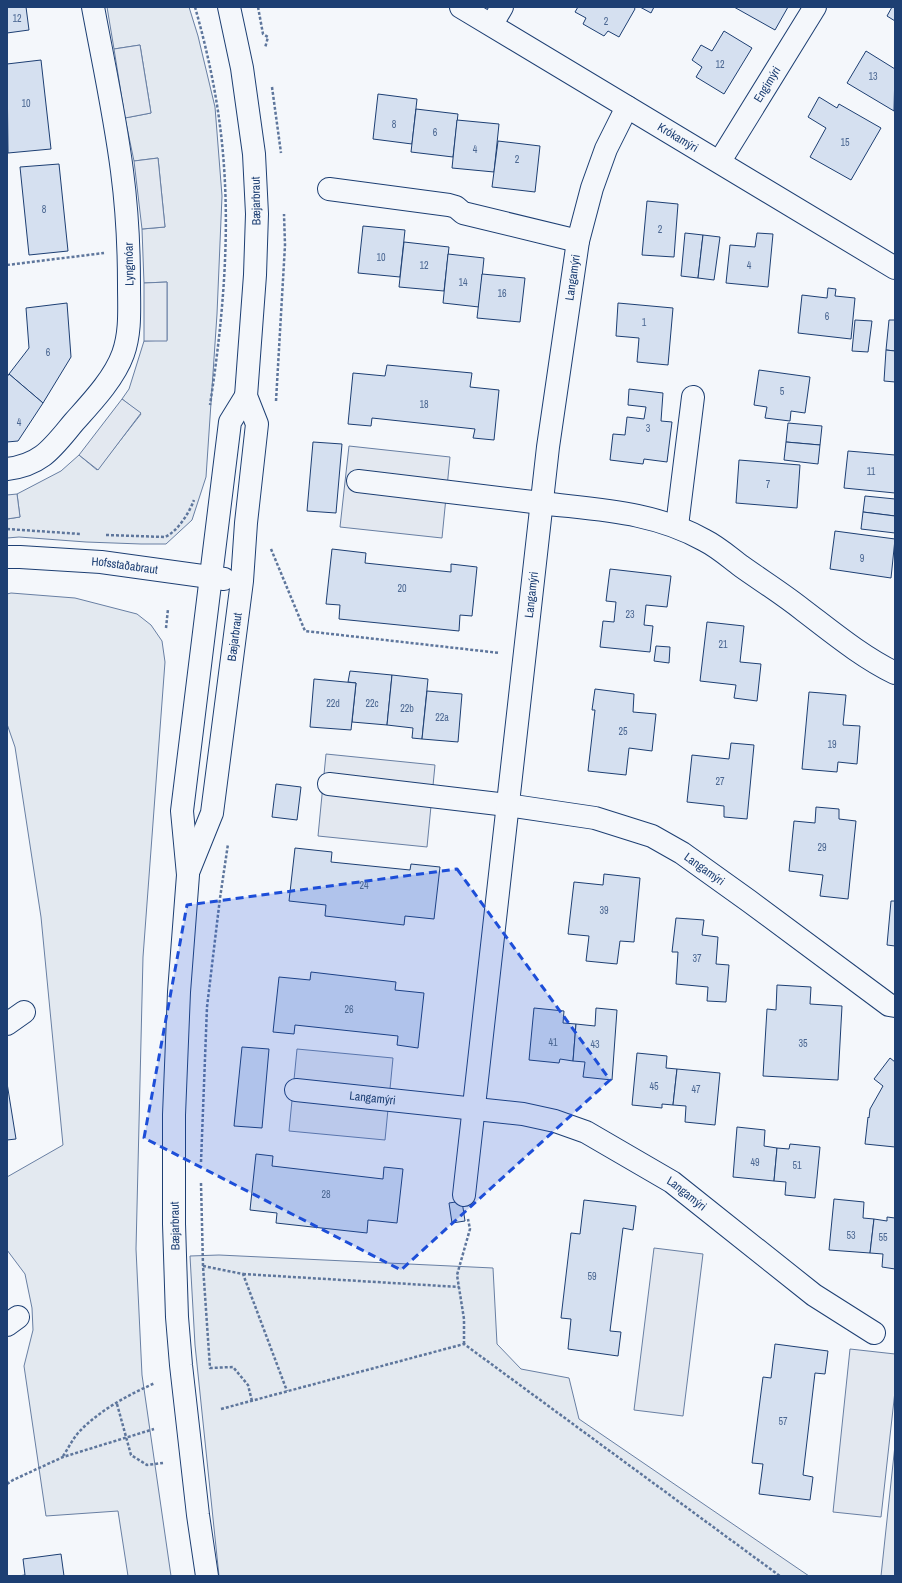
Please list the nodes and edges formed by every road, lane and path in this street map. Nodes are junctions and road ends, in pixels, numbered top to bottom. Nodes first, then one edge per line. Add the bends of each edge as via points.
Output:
1 (93, 7) edge
2 (195, 7) edge
3 (229, 7) edge
4 (258, 7) edge
5 (462, 7) edge
6 (815, 7) edge
7 (497, 16) edge
8 (265, 50) dead end
9 (271, 83) dead end
10 (627, 107) junction
11 (281, 157) dead end
12 (720, 161) junction
13 (329, 189) dead end
14 (284, 211) dead end
15 (578, 241) junction
16 (129, 250) junction
17 (7, 265) edge
18 (895, 268) edge
19 (246, 396) junction
20 (693, 396) dead end
21 (276, 403) dead end
22 (209, 409) dead end
23 (7, 469) edge
24 (358, 481) dead end
25 (194, 499) dead end
26 (541, 503) junction
27 (677, 526) junction
28 (7, 529) edge
29 (84, 534) dead end
30 (105, 535) dead end
31 (268, 550) dead end
32 (7, 557) edge
33 (211, 577) junction
34 (242, 581) junction
35 (168, 609) dead end
36 (166, 628) dead end
37 (524, 656) junction
38 (895, 673) edge
39 (329, 784) dead end
40 (507, 805) junction
41 (229, 840) dead end
42 (188, 875) junction
43 (895, 1006) edge
44 (296, 1090) dead end
45 (473, 1109) junction
46 (201, 1168) dead end
47 (201, 1182) dead end
48 (464, 1195) joint
49 (203, 1266) junction
50 (243, 1274) junction
51 (459, 1287) junction
52 (874, 1333) dead end
53 (464, 1344) junction
54 (155, 1383) dead end
55 (287, 1391) junction
56 (252, 1401) junction
57 (117, 1404) junction
58 (222, 1409) dead end
59 (154, 1429) dead end
60 (126, 1437) junction
61 (63, 1457) junction
62 (163, 1463) dead end
63 (7, 1484) edge
64 (207, 1576) edge
65 (780, 1576) edge

1 - 16 street, Lyngmóar via 122,171
2 - 22 path via 217,105 226,214 218,356
3 - 19 street, Bæjarbraut via 242,68 254,154 257,214
4 - 8 path via 263,34 268,37
5 - 7 street, Krókamýri
6 - 12 street, Engimýri
7 - 10 street, Krókamýri
9 - 11 path
10 - 12 street, Krókamýri
10 - 15 street, Langamýri via 606,149 592,188
12 - 18 street, Krókamýri
13 - 15 street, Langamýri via 452,206 463,213
14 - 21 path via 285,245
15 - 26 street, Langamýri
16 - 17 path
16 - 23 street, Lyngmóar via 129,331 116,368 95,398 48,453 21,467
19 - 33 street, Bæjarbraut via 230,422
19 - 34 street, Bæjarbraut via 257,424
20 - 27 street
24 - 26 street
25 - 30 path via 190,510 171,535
26 - 27 street via 608,510
26 - 37 street, Langamýri
27 - 38 street via 721,551 831,632
28 - 29 path
31 - 37 path via 269,545 305,631
32 - 33 street, Hofsstaðabraut via 101,562
33 - 34 street, Hofsstaðabraut
33 - 42 street, Bæjarbraut via 182,812
34 - 42 street, Bæjarbraut via 212,812
35 - 36 path
37 - 40 street, Langamýri
39 - 40 street, Langamýri
40 - 43 street, Langamýri via 595,818 652,836 682,853 889,1005
40 - 45 street, Langamýri
41 - 46 path via 207,1006
42 - 64 street, Bæjarbraut via 179,992 174,1115 174,1224 181,1365
44 - 45 street, Langamýri
45 - 48 street, Langamýri
45 - 52 street, Langamýri via 523,1114 555,1121 586,1132 672,1182 814,1295
47 - 49 path
48 - 51 path via 470,1229 457,1275
49 - 50 path
49 - 56 path via 210,1368 233,1367 248,1385
50 - 51 path
50 - 55 path
51 - 53 path via 464,1319
53 - 55 path
53 - 65 path
54 - 57 path via 129,1395
55 - 56 path
56 - 58 path
57 - 60 path
57 - 61 path via 104,1411 78,1434
59 - 60 path
60 - 61 path
60 - 62 path via 131,1456 147,1464
61 - 63 path

